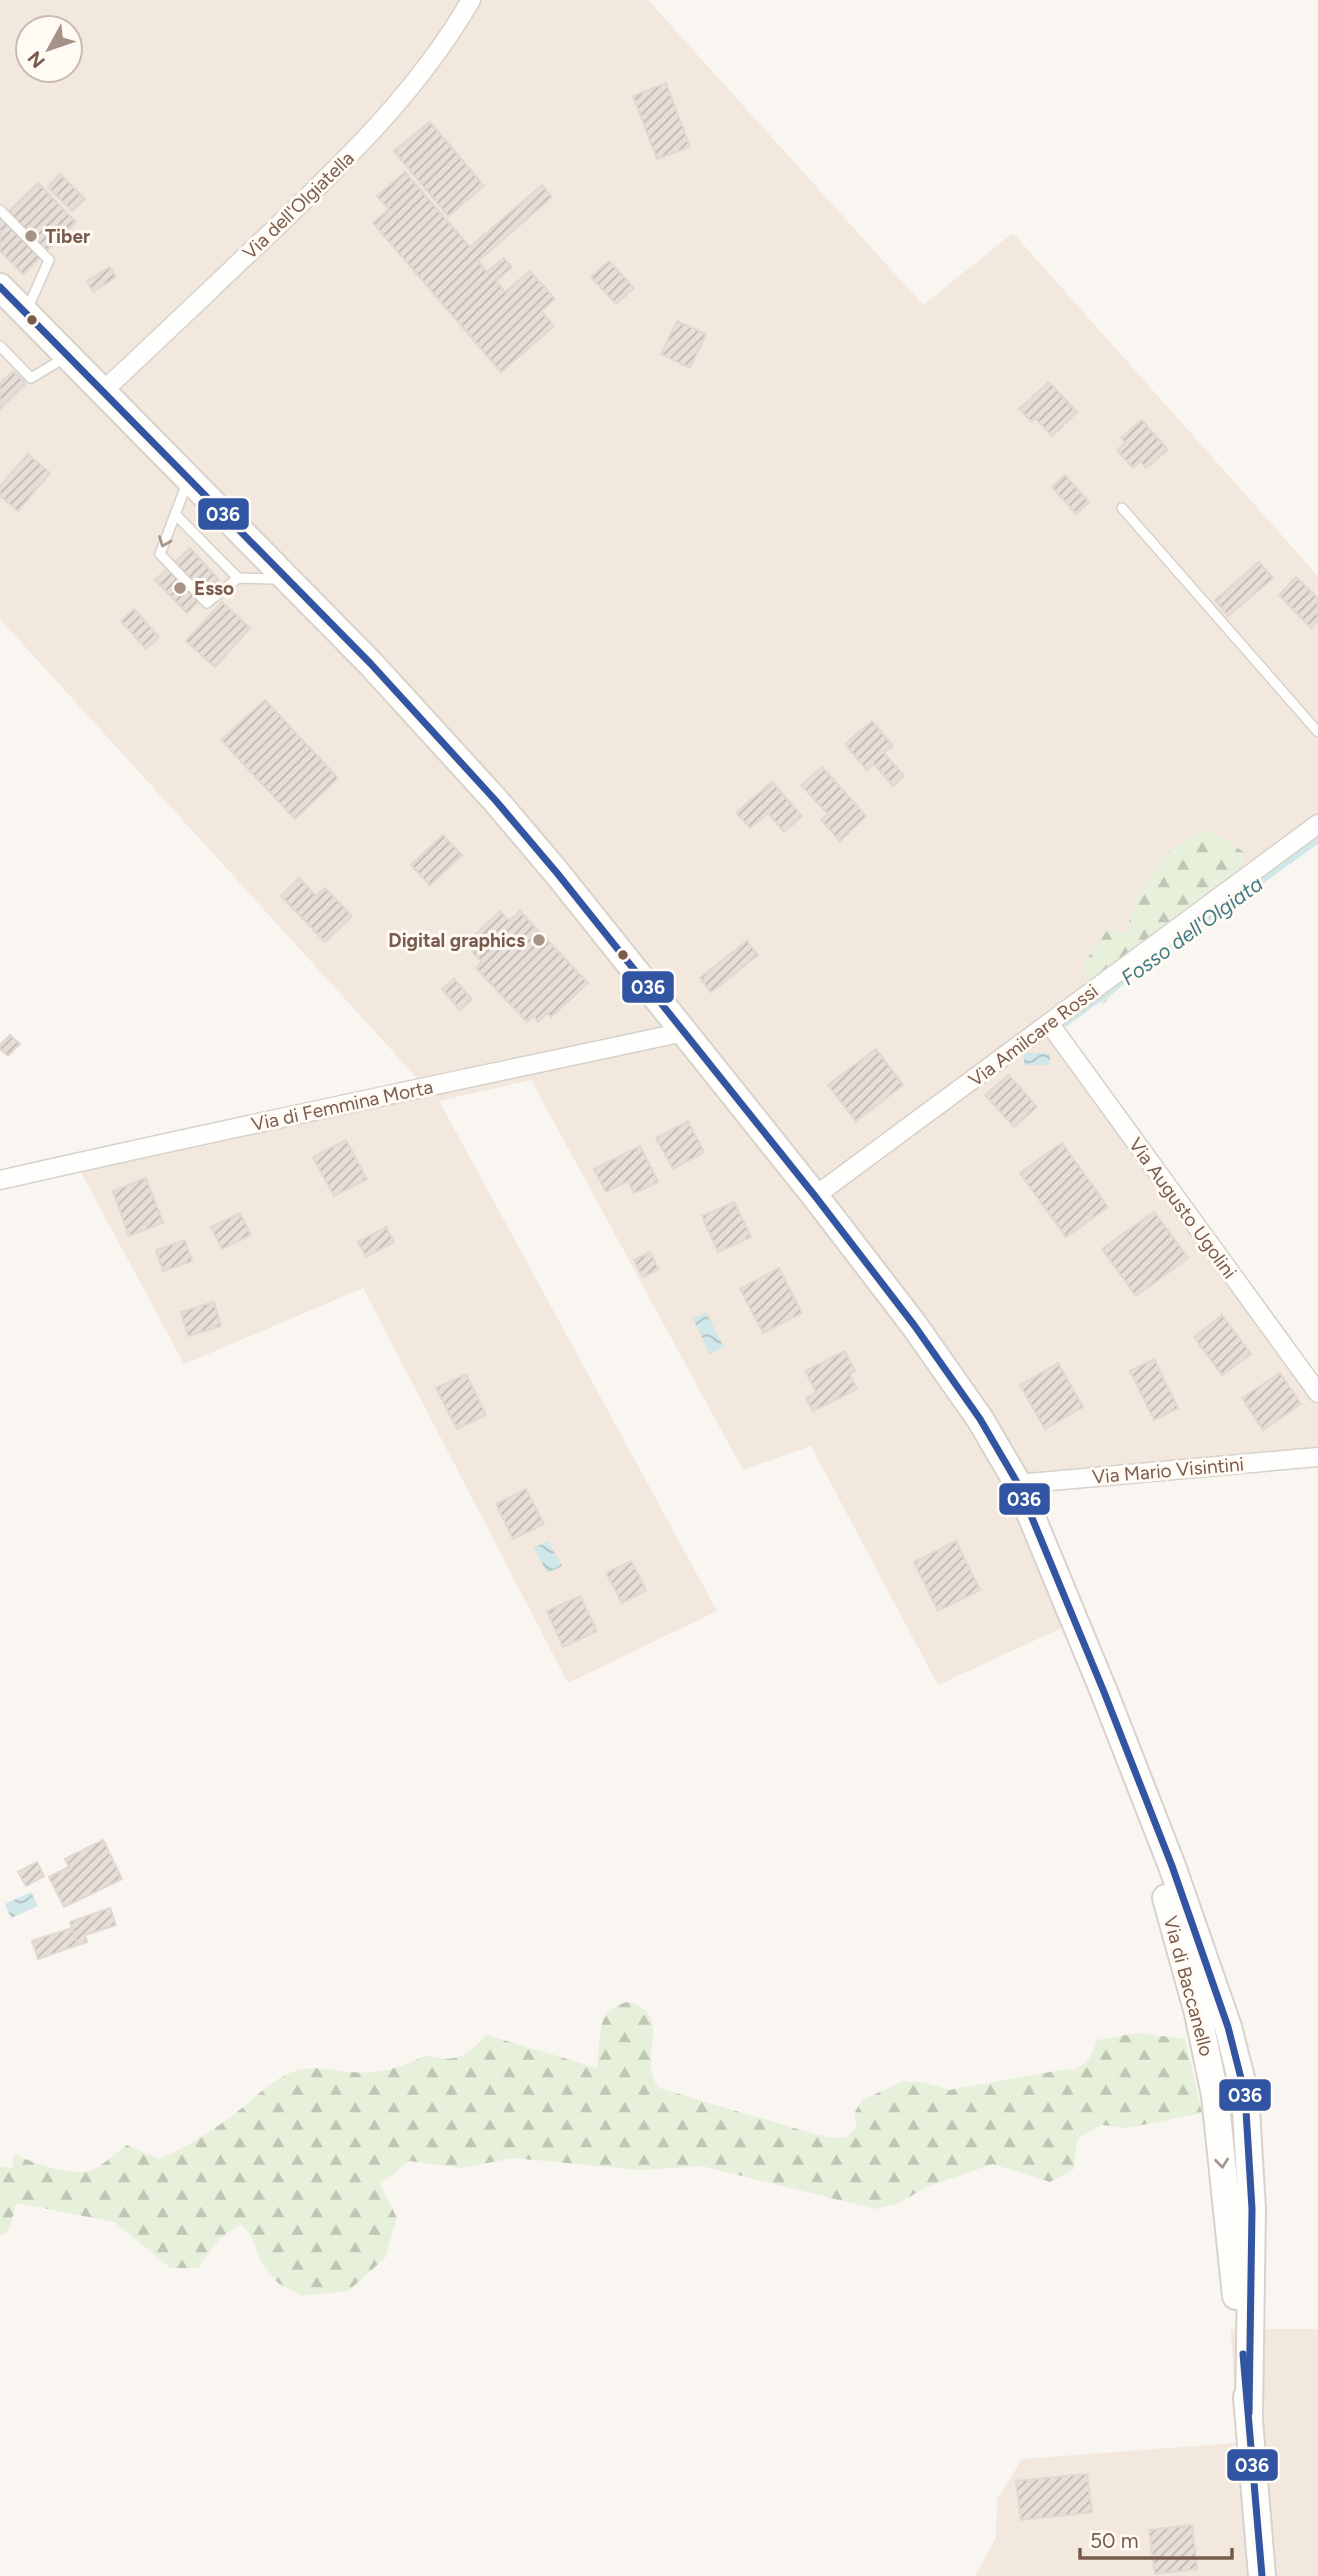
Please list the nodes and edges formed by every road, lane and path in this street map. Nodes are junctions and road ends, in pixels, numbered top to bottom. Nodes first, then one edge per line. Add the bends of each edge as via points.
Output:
1 (471, 0) edge
2 (0, 210) edge
3 (0, 287) edge
4 (26, 312) junction
5 (0, 346) edge
6 (68, 356) junction
7 (103, 391) junction
8 (188, 478) junction
9 (1122, 508) dead end
10 (175, 514) junction
11 (238, 578) junction
12 (288, 579) junction
13 (1318, 732) edge
14 (1318, 824) edge
15 (1049, 1023) junction
16 (684, 1032) junction
17 (0, 1180) edge
18 (815, 1196) junction
19 (1318, 1393) edge
20 (1318, 1457) edge
21 (1018, 1484) junction
22 (1216, 2032) junction
23 (1249, 2413) junction
24 (1262, 2576) edge

1 - 7 street, Via dell'Olgiatella via 429,65 371,132
2 - 4 lane via 49,260
3 - 4 street, Via di Baccanello
4 - 6 street, Via di Baccanello
5 - 6 lane via 31,378
6 - 7 street, Via di Baccanello
7 - 8 street, Via di Baccanello
8 - 10 lane
8 - 12 street, Via di Baccanello
9 - 13 lane
10 - 11 lane
10 -> 11 lane via 160,554 207,603
11 - 12 lane
12 - 16 street, Via di Baccanello via 496,801
14 - 15 street, Via Amilcare Rossi
15 - 18 street, Via Amilcare Rossi
15 - 19 street, Via Augusto Ugolini
16 - 17 street, Via di Femmina Morta
16 - 18 street, Via di Baccanello
18 - 21 street, Via di Baccanello via 948,1372
20 - 21 street, Via Mario Visintini
21 - 22 street, Via di Baccanello via 1104,1692 1179,1943
22 -> 23 street, Via di Baccanello via 1215,2095
22 - 23 street, Via di Baccanello via 1245,2094 1252,2209
23 - 24 street, Via di Baccanello

